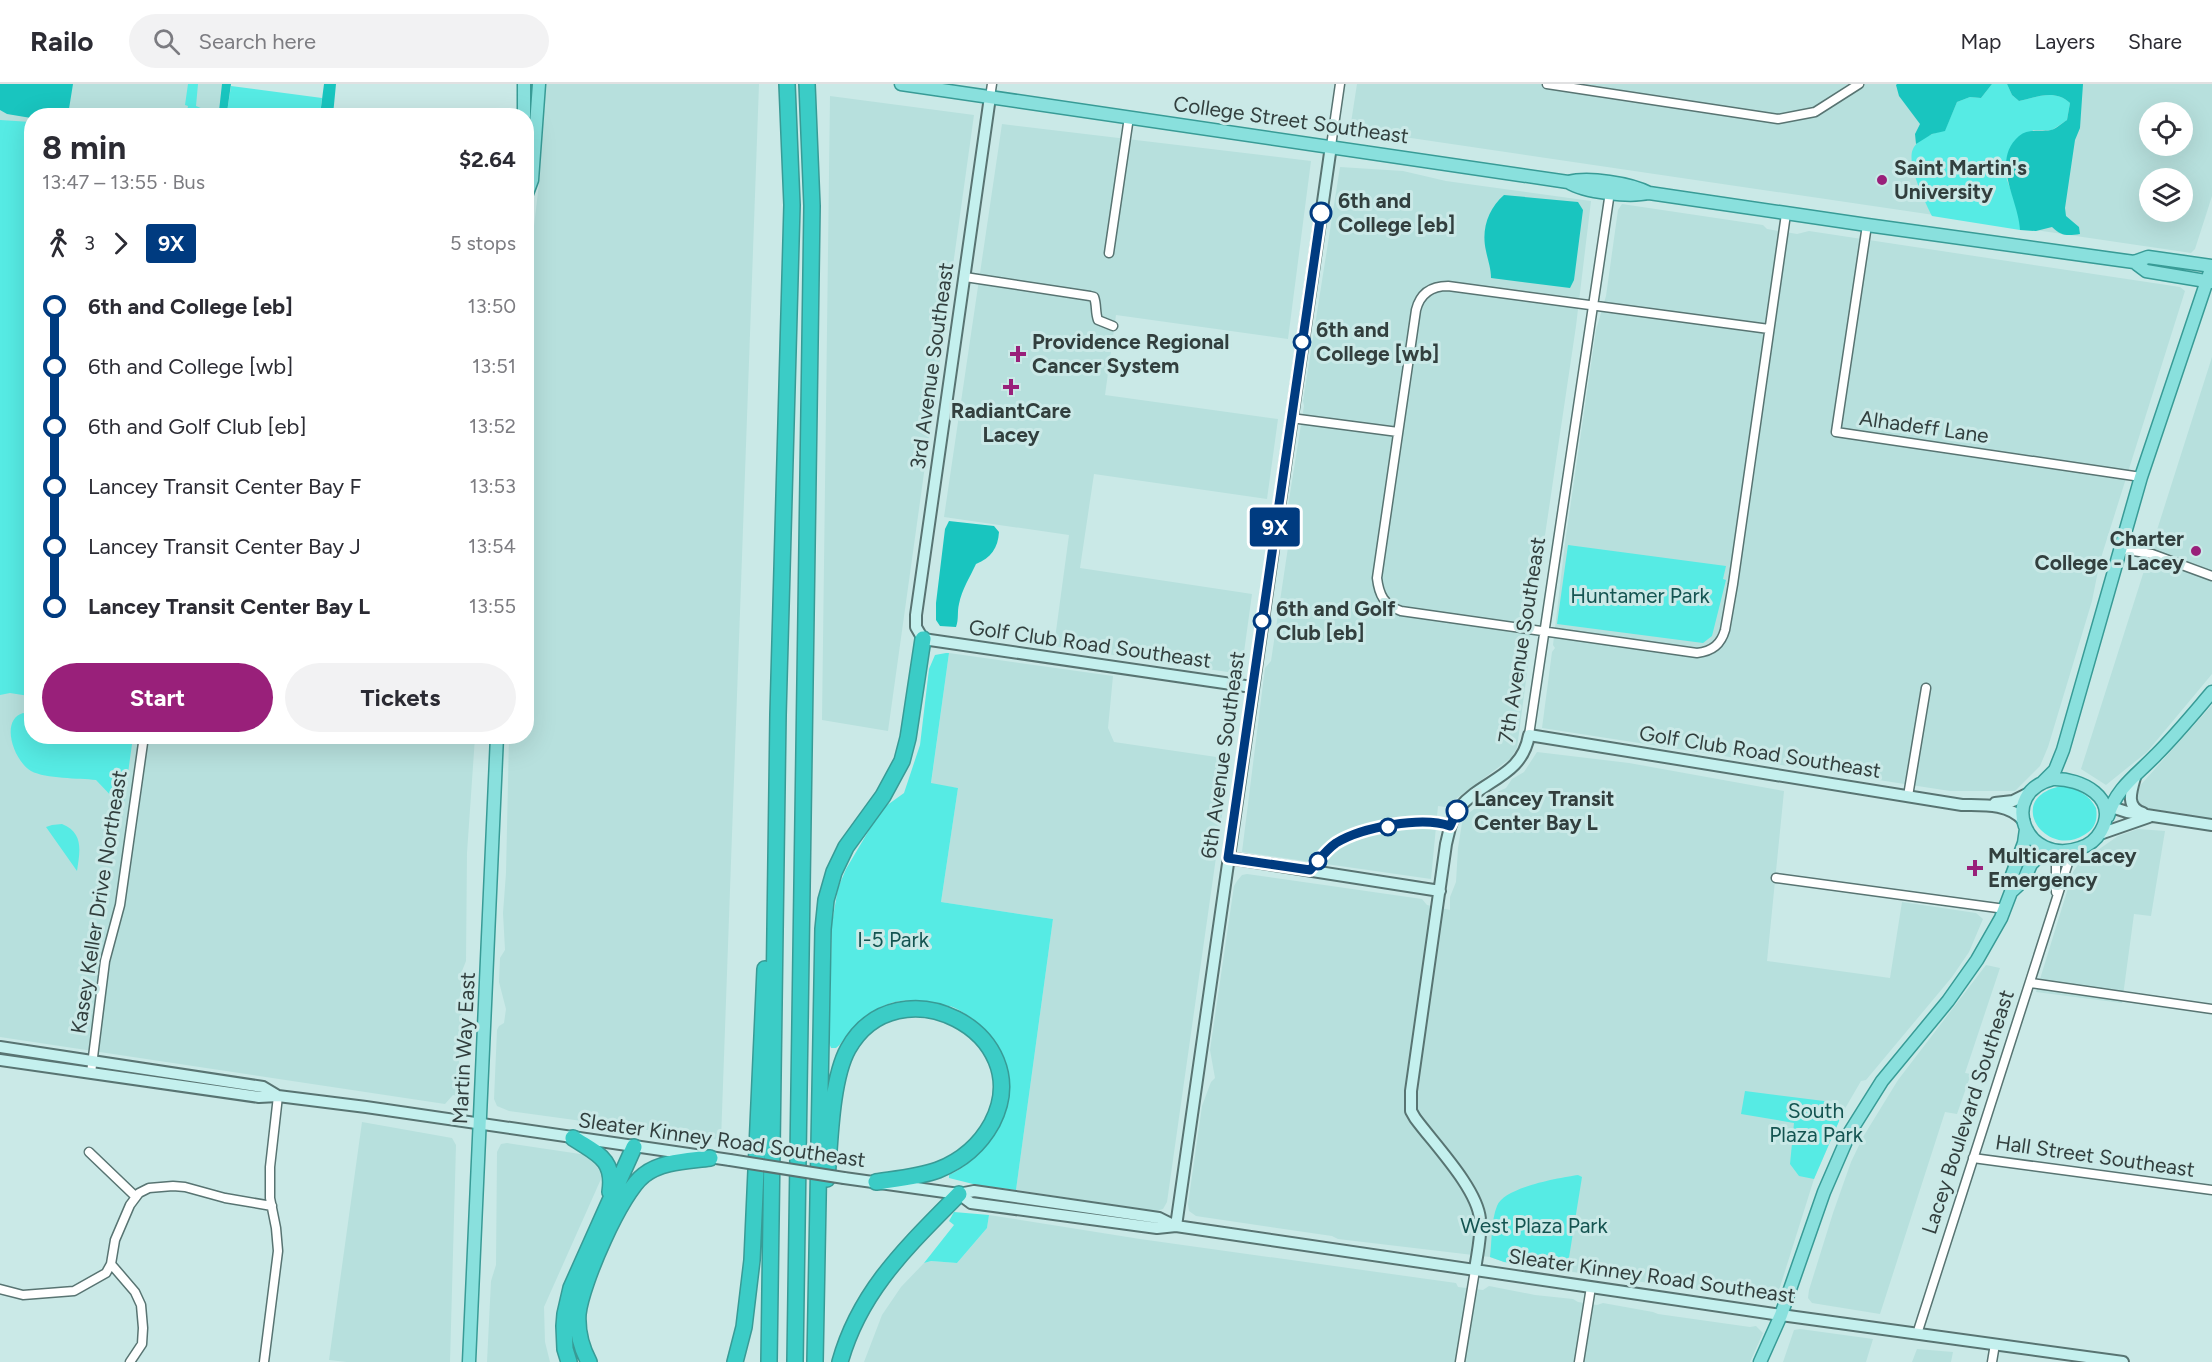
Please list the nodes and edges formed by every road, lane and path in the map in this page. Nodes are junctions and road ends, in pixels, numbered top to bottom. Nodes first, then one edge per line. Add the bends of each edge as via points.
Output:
1 (524, 84) edge
2 (539, 84) edge
3 (786, 84) edge
4 (807, 84) edge
5 (901, 84) edge
6 (992, 84) edge
7 (1340, 84) edge
8 (1547, 84) edge
9 (1859, 84) edge
10 (990, 97) junction
11 (524, 108) edge
12 (1130, 117) junction
13 (1331, 146) junction
14 (534, 153) edge
15 (1568, 182) junction
16 (1610, 192) junction
17 (1649, 192) junction
18 (1786, 214) junction
19 (1867, 225) junction
20 (1109, 253) dead end
21 (2134, 262) junction
22 (2212, 266) edge
23 (965, 277) junction
24 (2209, 282) edge
25 (1592, 306) junction
26 (1113, 326) dead end
27 (1769, 329) junction
28 (1291, 417) junction
29 (1398, 432) junction
30 (2141, 477) junction
31 (2121, 549) junction
32 (2212, 576) edge
33 (1545, 633) junction
34 (923, 639) junction
35 (1252, 687) junction
36 (1926, 688) dead end
37 (2212, 692) edge
38 (778, 715) junction
39 (1529, 735) junction
40 (143, 744) edge
41 (497, 744) edge
42 (2136, 774) junction
43 (2043, 782) junction
44 (2029, 793) junction
45 (1908, 796) junction
46 (1985, 805) junction
47 (2107, 806) junction
48 (2149, 815) junction
49 (2025, 825) junction
50 (2212, 825) edge
51 (2103, 829) junction
52 (2077, 849) junction
53 (2049, 850) junction
54 (1228, 858) junction
55 (1776, 878) dead end
56 (1440, 891) junction
57 (2011, 892) junction
58 (2055, 901) junction
59 (2005, 909) junction
60 (2031, 983) junction
61 (2212, 1010) edge
62 (0, 1047) edge
63 (0, 1060) edge
64 (92, 1061) junction
65 (91, 1073) junction
66 (278, 1096) junction
67 (480, 1124) junction
68 (573, 1138) junction
69 (634, 1147) junction
70 (88, 1152) dead end
71 (710, 1158) junction
72 (1973, 1158) junction
73 (876, 1182) junction
74 (2212, 1190) edge
75 (958, 1194) junction
76 (136, 1197) junction
77 (610, 1198) junction
78 (272, 1206) junction
79 (1176, 1227) junction
80 (111, 1264) junction
81 (1475, 1270) junction
82 (817, 1271) junction
83 (1591, 1287) junction
84 (0, 1289) edge
85 (1781, 1315) junction
86 (1917, 1334) junction
87 (1995, 1344) junction
88 (130, 1362) edge
89 (264, 1362) edge
90 (469, 1362) edge
91 (569, 1362) edge
92 (589, 1362) edge
93 (735, 1362) edge
94 (769, 1362) edge
95 (795, 1362) edge
96 (815, 1362) edge
97 (840, 1362) edge
98 (1460, 1362) edge
99 (1579, 1362) edge
100 (1760, 1362) edge
101 (1992, 1362) edge
102 (2123, 1362) edge

1 - 11 main road
2 - 14 main road
3 - 38 highway via 792,205
4 - 95 highway via 812,206
5 - 10 main road, College Street Southeast
6 - 10 street
7 - 13 street
8 - 9 street via 1778,119 1815,112
10 - 12 main road, College Street Southeast
10 - 23 street, 3rd Avenue Southeast
12 - 13 main road, College Street Southeast
12 - 20 street
13 - 15 main road, College Street Southeast
13 - 28 street, 6th Avenue Southeast
15 - 16 main road, College Street Southeast via 1577,188
15 - 17 main road, College Street Southeast via 1579,179 1620,184
16 - 17 main road, College Street Southeast via 1636,196
16 - 25 street, 7th Avenue Southeast
17 - 18 main road, College Street Southeast
18 - 19 main road, College Street Southeast
18 - 27 street
19 - 21 main road, College Street Southeast
19 - 30 street, Alhadeff Lane via 1836,432
21 - 22 main road, College Street Southeast via 2148,257
21 - 24 main road, College Street Southeast via 2146,271
22 - 24 main road
23 - 26 street via 1094,297 1098,320
23 - 34 street, 3rd Avenue Southeast via 916,615 916,627
24 - 30 main road
25 - 27 street
25 - 29 street via 1448,286 1429,290 1418,301 1416,310
25 - 33 street, 7th Avenue Southeast
27 - 33 street via 1736,568 1720,642 1715,648 1697,653
28 - 29 street
28 - 35 street, 6th Avenue Southeast
29 - 33 street via 1377,578 1382,599 1401,612
30 - 31 main road
31 - 32 street via 2152,554
31 - 43 main road via 2063,750 2055,770
33 - 39 street, 7th Avenue Southeast
34 - 35 street, Golf Club Road Southeast
34 - 82 highway via 902,761 883,796 846,847 826,900
35 - 54 street, 6th Avenue Southeast
36 - 45 street
37 - 42 main road
38 - 93 highway via 752,1260 744,1327
38 - 94 highway
39 - 45 street, Golf Club Road Southeast
39 - 56 street, 7th Avenue Southeast via 1519,763 1458,809 1446,844
40 - 64 street, Kasey Keller Drive Northeast via 120,905 105,961
41 - 67 main road, Martin Way East
42 - 47 main road
42 - 48 street via 2130,800 2137,811
43 - 44 main road
43 - 47 main road via 2079,782 2093,790
44 - 46 street, Golf Club Road Southeast via 2013,801
44 - 49 main road via 2023,806
45 - 46 street, Golf Club Road Southeast
46 - 49 street, Golf Club Road Southeast via 2019,814
47 - 48 street
47 - 51 main road
48 - 50 street
48 - 51 street
49 - 53 main road via 2037,844
49 - 57 main road
51 - 52 main road via 2089,845
52 - 53 main road
52 - 58 street, Lacey Boulevard Southeast via 2069,860
53 - 57 main road via 2031,864 2024,880
53 - 58 street, Lacey Boulevard Southeast via 2054,854 2057,869
54 - 56 street
54 - 79 street, 6th Avenue Southeast
55 - 59 street
56 - 81 street, 7th Avenue Southeast via 1410,1102 1415,1118 1461,1178 1479,1210
57 - 59 main road
58 - 60 street, Lacey Boulevard Southeast
59 - 85 main road via 1967,975 1882,1081 1850,1132 1824,1192
60 - 61 street
60 - 72 street, Lacey Boulevard Southeast
62 - 64 street
63 - 65 street
64 - 65 street, Kasey Keller Drive Northeast
64 - 66 street via 262,1087
65 - 66 street via 259,1097
66 - 67 street, Sleater Kinney Road Southeast
66 - 78 street via 270,1167
67 - 68 street, Sleater Kinney Road Southeast
67 - 90 main road, Martin Way East
68 - 69 street, Sleater Kinney Road Southeast
68 - 77 highway via 610,1167
69 - 71 street, Sleater Kinney Road Southeast
69 - 77 highway
70 - 76 street
71 - 73 street, Sleater Kinney Road Southeast, bridge
71 - 92 highway via 654,1169 639,1180 622,1203 580,1302 580,1340
72 - 74 street, Hall Street Southeast
72 - 86 street, Lacey Boulevard Southeast
73 - 75 street, Sleater Kinney Road Southeast
73 - 82 highway via 927,1173 950,1164 983,1138 994,1118 1001,1101 999,1064 982,1038 957,1019 922,1009 885,1013 865,1026 848,1050 837,1086
75 - 79 street, Sleater Kinney Road Southeast via 974,1191 1159,1218
75 - 79 street, Sleater Kinney Road Southeast via 971,1203 1157,1228
75 - 97 highway via 880,1278 857,1316
76 - 78 street via 149,1188 173,1186
76 - 80 street via 115,1240
77 - 91 highway via 567,1302 564,1339
78 - 89 street via 278,1251
79 - 81 street, Sleater Kinney Road Southeast
80 - 84 street via 106,1273 75,1291 23,1295
80 - 88 street via 141,1305 142,1344
81 - 83 street, Sleater Kinney Road Southeast
81 - 98 street, 7th Avenue Southeast
82 - 96 highway
83 - 85 street, Sleater Kinney Road Southeast
83 - 99 street
85 - 86 street, Sleater Kinney Road Southeast
85 - 100 main road
86 - 87 street, Sleater Kinney Road Southeast
87 - 101 street
87 - 102 street, Sleater Kinney Road Southeast

